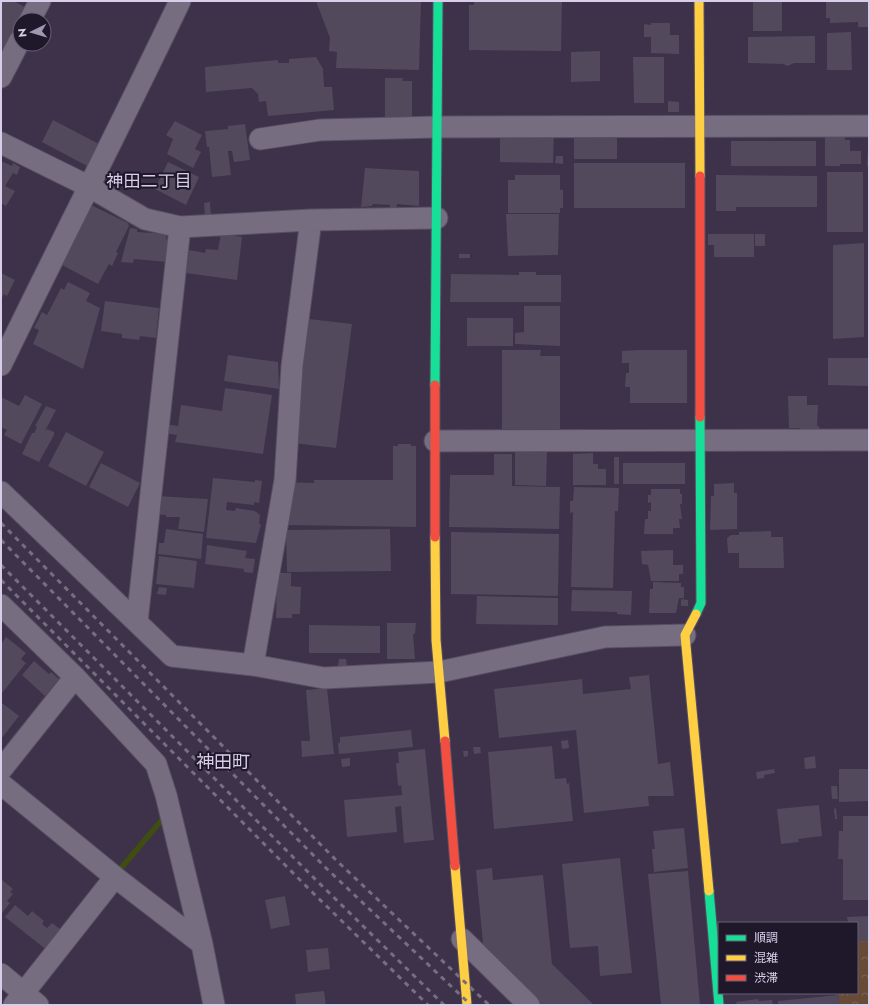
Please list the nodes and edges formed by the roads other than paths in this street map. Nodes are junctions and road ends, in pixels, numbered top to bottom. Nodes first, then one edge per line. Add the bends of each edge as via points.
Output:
1 (40, 1) edge
2 (180, 1) edge
3 (438, 1) edge
4 (699, 1) edge
5 (34, 12) edge
6 (14, 52) edge
7 (1, 77) edge
8 (699, 126) junction
9 (869, 126) edge
10 (436, 127) junction
11 (260, 139) dead end
12 (1, 143) edge
13 (88, 186) junction
14 (437, 218) junction
15 (310, 220) junction
16 (180, 227) junction
17 (1, 365) edge
18 (700, 440) junction
19 (869, 440) edge
20 (435, 441) junction
21 (1, 492) edge
22 (1, 605) edge
23 (137, 622) junction
24 (685, 635) junction
25 (253, 665) junction
26 (439, 672) junction
27 (75, 677) junction
28 (1, 770) edge
29 (1, 784) edge
30 (115, 877) junction
31 (462, 939) junction
32 (202, 944) junction
33 (1, 974) edge
34 (25, 1001) edge
35 (214, 1005) edge
36 (467, 1005) edge
37 (529, 1005) edge
38 (719, 1005) edge

1 - 5 street
2 - 13 street via 117,134
3 - 10 street
4 - 8 street
6 - 7 street
8 - 9 street
8 - 10 street
8 - 18 street
10 - 11 street via 320,130
10 - 14 street
12 - 13 street
13 - 16 street via 145,219
13 - 17 street
14 - 15 street
14 - 20 street
15 - 16 street
15 - 25 street via 292,366 285,480
16 - 23 street
18 - 19 street
18 - 20 street
18 - 24 street via 701,603
20 - 26 street via 436,640
21 - 23 street
22 - 27 street
23 - 25 street via 172,656
24 - 26 street via 605,637
24 - 38 street
25 - 26 street via 324,678
26 - 31 street
27 - 28 street
27 - 32 street via 156,764 166,795
29 - 30 street
30 - 32 street
30 - 34 street
31 - 36 street
31 - 37 street
32 - 35 street
33 - 34 street

